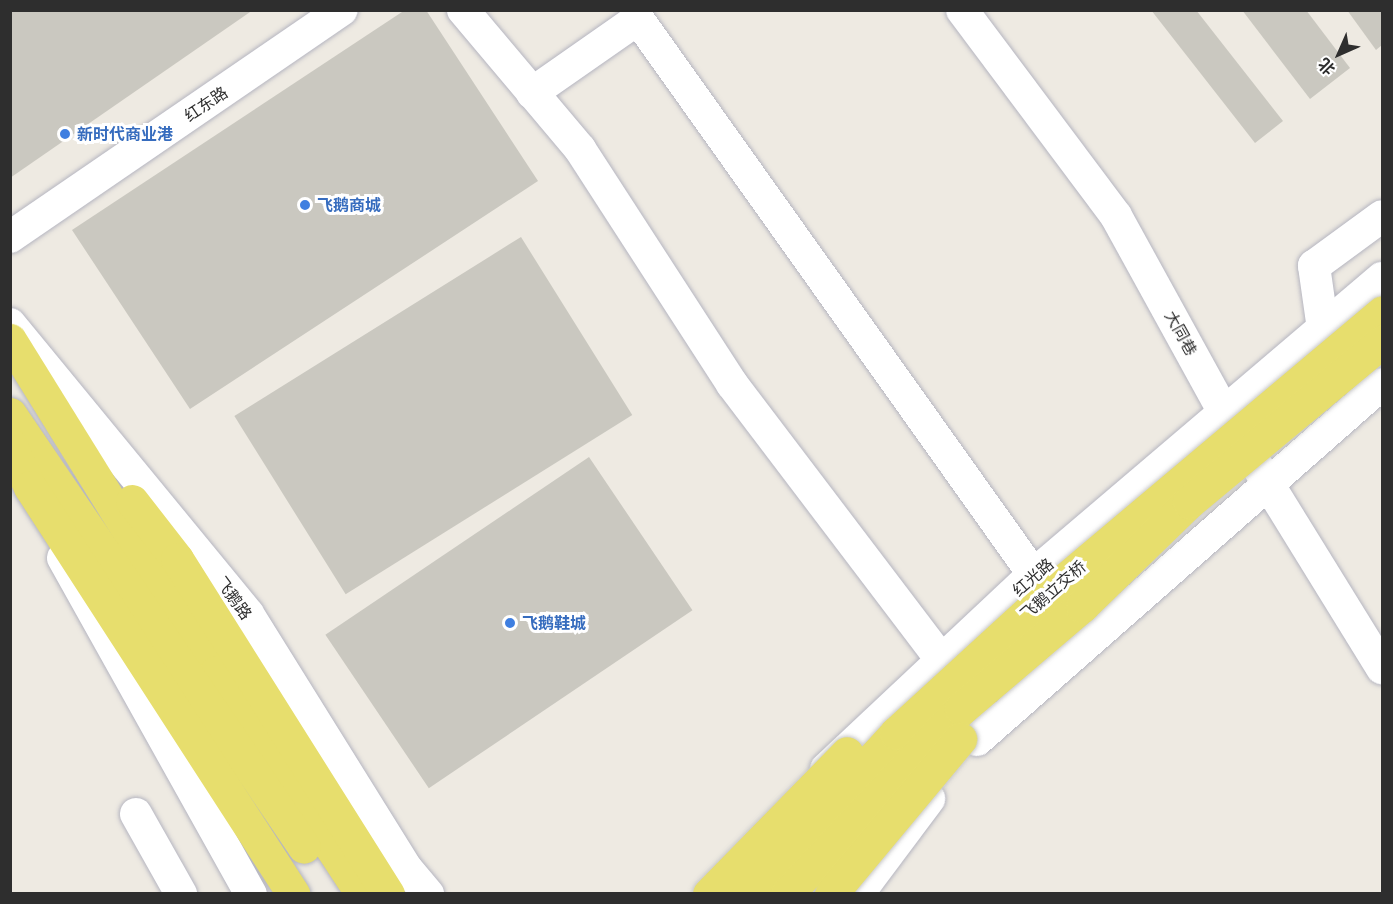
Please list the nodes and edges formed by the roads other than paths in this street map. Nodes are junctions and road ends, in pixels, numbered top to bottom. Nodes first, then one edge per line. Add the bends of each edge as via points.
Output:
1 (342, 10) edge
2 (463, 10) edge
3 (962, 10) edge
4 (532, 93) junction
5 (1383, 216) edge
6 (10, 237) edge
7 (1383, 278) edge
8 (1383, 312) edge
9 (1323, 329) junction
10 (14, 339) edge
11 (1383, 342) edge
12 (1383, 384) edge
13 (10, 414) edge
14 (1225, 414) junction
15 (10, 444) edge
16 (1267, 484) junction
17 (20, 491) edge
18 (1042, 583) junction
19 (1082, 606) junction
20 (1344, 607) junction
21 (1383, 643) edge
22 (1083, 644) junction
23 (942, 661) junction
24 (1383, 668) edge
25 (992, 727) junction
26 (966, 750) junction
27 (136, 814) dead end
28 (757, 834) junction
29 (181, 894) edge
30 (251, 894) edge
31 (293, 894) edge
32 (335, 894) edge
33 (362, 894) edge
34 (388, 894) edge
35 (428, 894) edge
36 (700, 894) edge
37 (709, 894) edge
38 (748, 894) edge
39 (787, 894) edge
40 (810, 894) edge
41 (822, 894) edge
42 (831, 894) edge
43 (858, 894) edge

1 - 6 street, 红东路
2 - 4 street
3 - 14 street, 大同巷 via 1116,216
4 - 18 street via 638,20
4 - 23 street via 580,149 732,384
5 - 9 street via 1314,266
7 - 9 street, 红光路
8 - 18 main road, 飞鹅立交桥, bridge
9 - 14 street, 红光路
10 - 33 main road via 216,672
10 - 34 main road via 177,559
10 - 35 street, 飞鹅路 via 248,614 407,869
11 - 19 main road, 飞鹅立交桥, bridge via 1189,502
12 - 16 street
13 - 32 main road
14 - 16 street, 大同巷
14 - 18 street, 红光路
15 - 17 main road
16 - 20 street, 大同巷
16 - 22 street
17 - 30 street
17 - 31 main road via 121,623
18 - 22 street
18 - 23 street, 红光路
18 - 37 main road, bridge via 926,680
18 - 38 main road, 飞鹅立交桥, bridge via 896,732
19 - 39 main road, 飞鹅立交桥, bridge via 961,709
19 - 42 main road, bridge via 872,839
20 - 21 street
20 - 24 street, 大同巷
22 - 25 street
23 - 25 street
23 - 28 street, 红光路
25 - 26 street
26 - 41 street
26 - 43 street
27 - 29 street
28 - 36 street, 红光路
28 - 40 street

